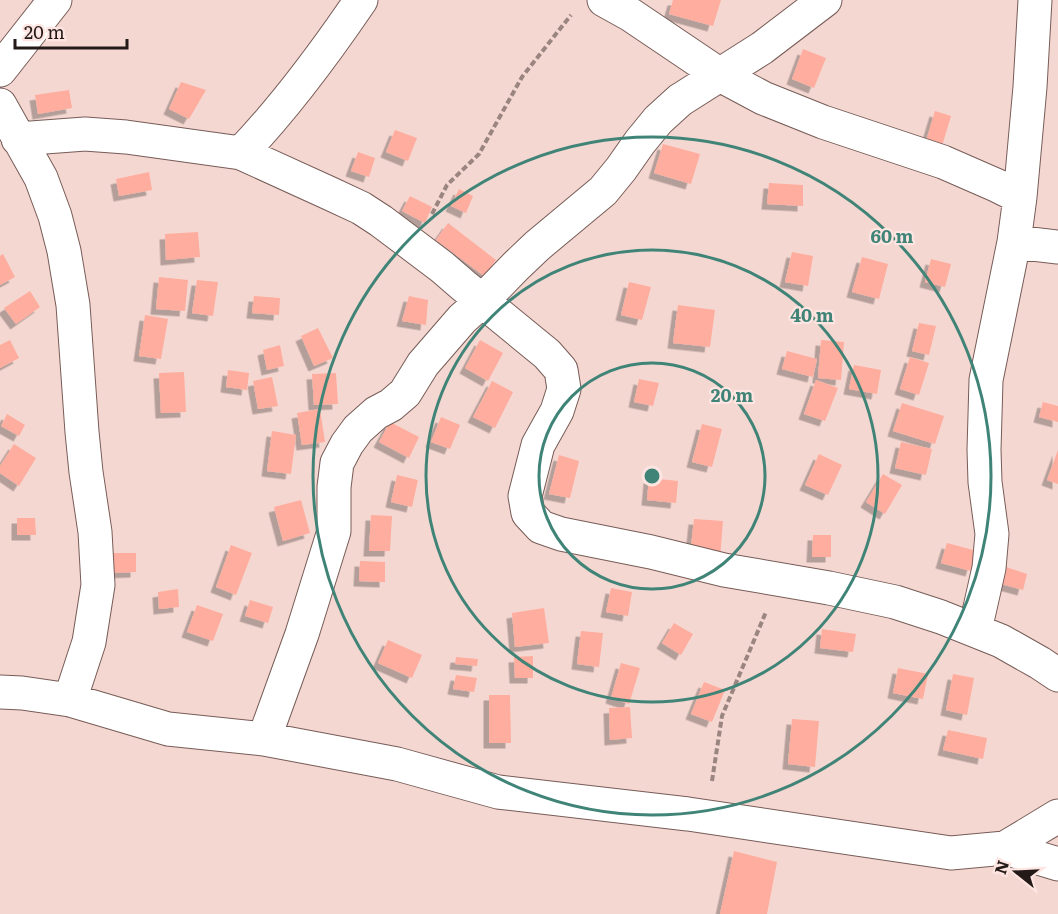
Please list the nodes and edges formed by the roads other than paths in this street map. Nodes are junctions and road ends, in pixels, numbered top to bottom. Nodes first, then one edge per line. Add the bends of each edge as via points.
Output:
1 (55, 0) edge
2 (361, 0) edge
3 (825, 0) edge
4 (1035, 0) edge
5 (590, 4) edge
6 (0, 70) edge
7 (720, 75) junction
8 (0, 105) edge
9 (18, 138) junction
10 (241, 153) junction
11 (1020, 197) junction
12 (1014, 242) junction
13 (1058, 247) edge
14 (482, 301) junction
15 (975, 630) junction
16 (1058, 675) edge
17 (0, 692) edge
18 (70, 700) junction
19 (264, 739) junction
20 (1058, 816) edge
21 (1005, 848) junction
22 (1058, 864) edge

1 - 6 street
2 - 10 street via 274,117
3 - 7 street
4 - 11 street
5 - 7 street via 631,15
7 - 11 street via 763,98 943,162
7 - 14 street via 680,100 640,142 603,191 516,266
8 - 9 street
9 - 10 street via 126,136
9 - 18 street via 41,178 64,251 95,532 98,585 89,642
10 - 14 street via 361,208
11 - 12 street
12 - 13 street
12 - 15 street via 986,380 985,482 992,534
14 - 15 street via 561,370 564,389 538,445 525,496 528,513 541,527 724,570 895,602
14 - 19 street via 423,364 405,393 358,429 347,444 338,463 334,487 334,531
15 - 16 street
17 - 18 street
18 - 19 street via 168,729
19 - 21 street via 396,764 498,792 706,817 951,854
20 - 21 street
21 - 22 street

